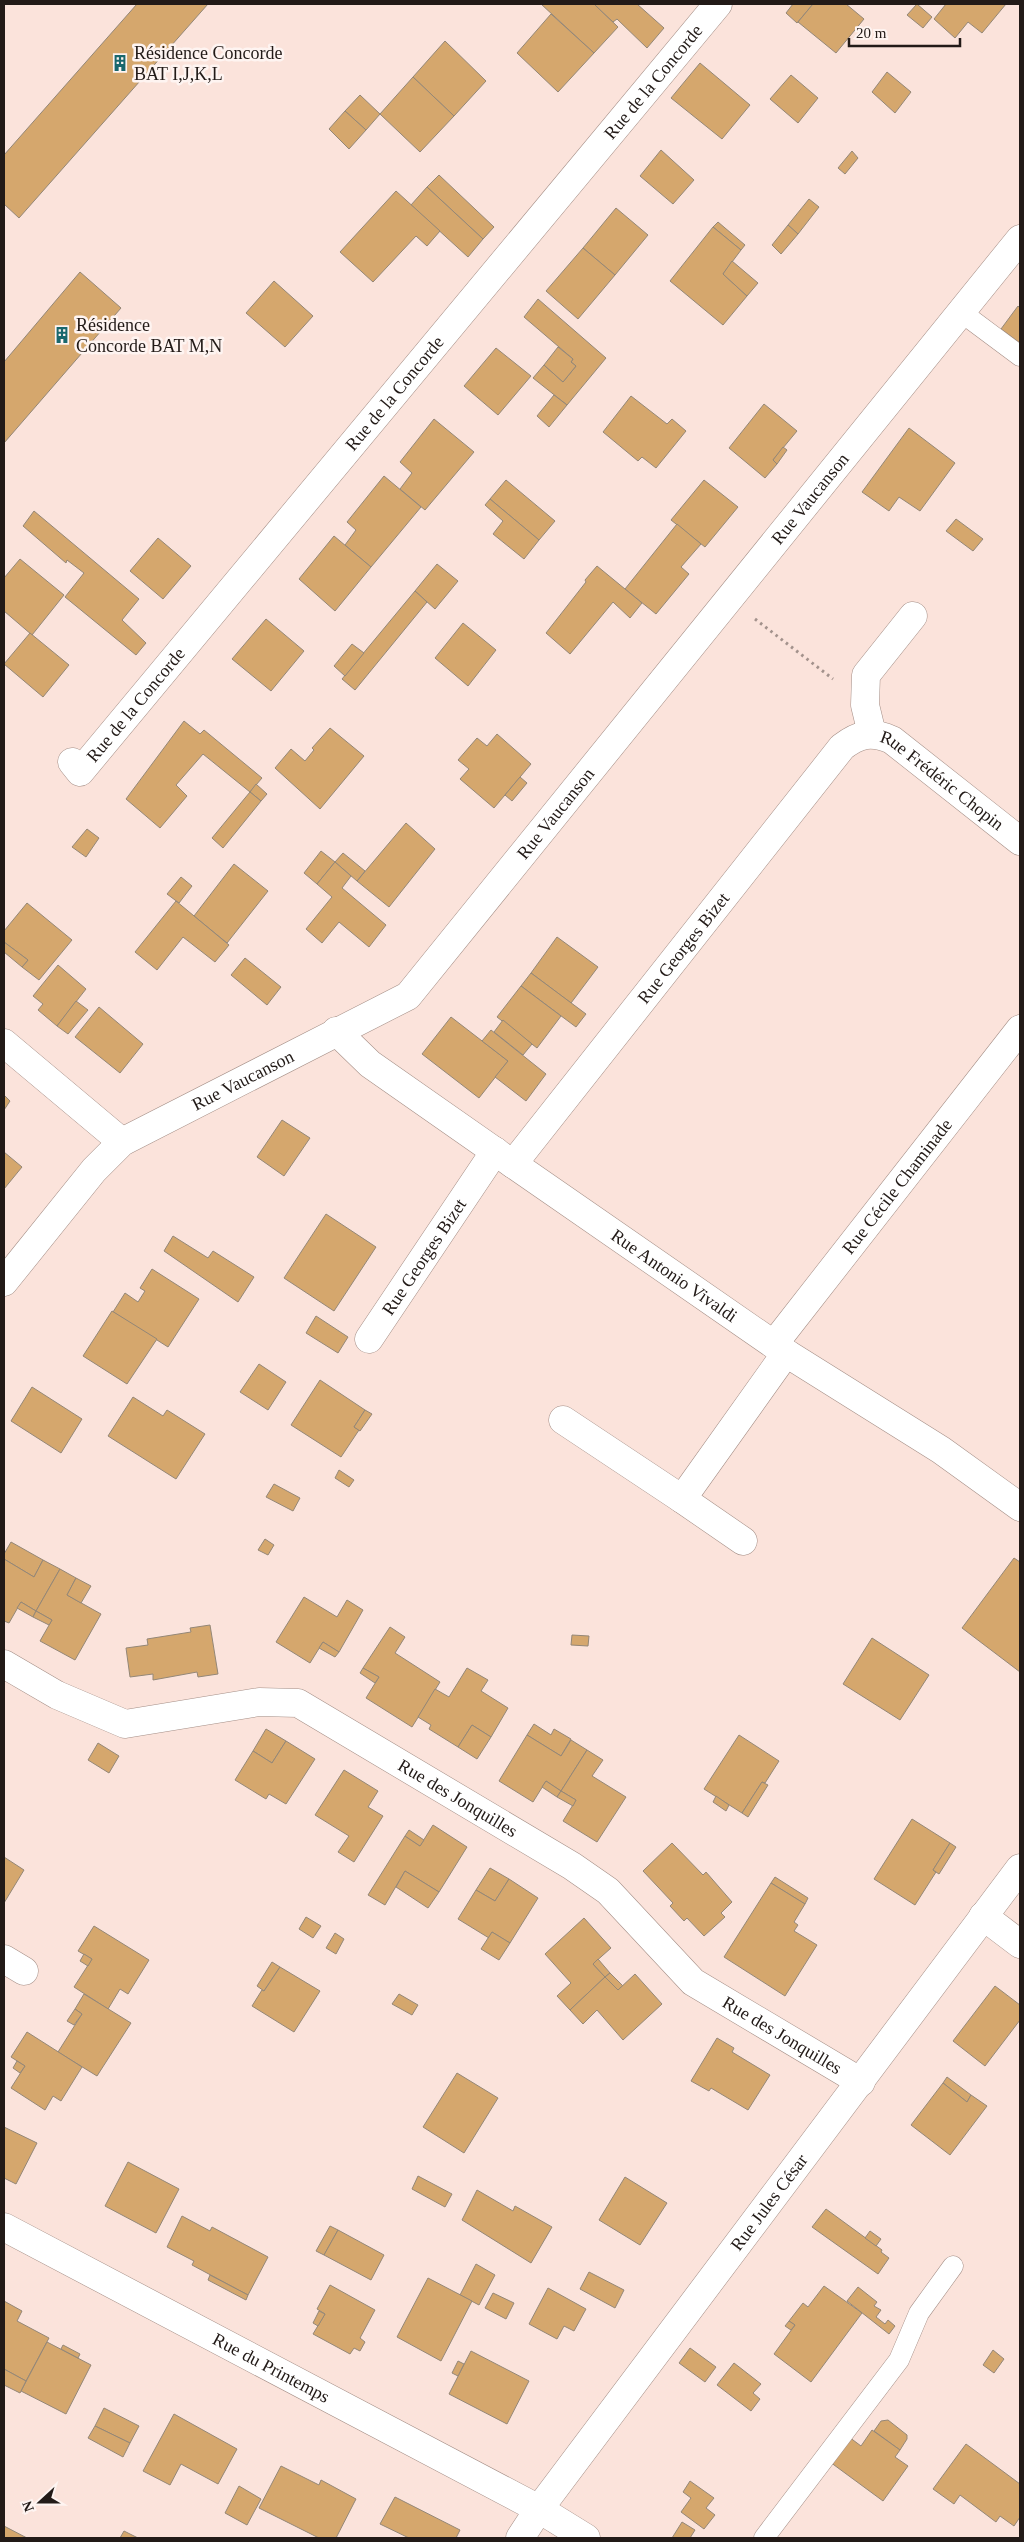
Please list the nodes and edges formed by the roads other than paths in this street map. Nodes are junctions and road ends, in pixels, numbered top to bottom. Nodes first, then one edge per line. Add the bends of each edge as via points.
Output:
1 (718, 4) edge
2 (1020, 239) edge
3 (961, 312) junction
4 (1020, 356) edge
5 (913, 616) dead end
6 (865, 735) junction
7 (72, 762) dead end
8 (1020, 841) edge
9 (1020, 1029) edge
10 (336, 1031) junction
11 (4, 1043) edge
12 (122, 1142) junction
13 (504, 1158) junction
14 (4, 1282) edge
15 (369, 1339) dead end
16 (780, 1349) junction
17 (563, 1420) dead end
18 (682, 1498) junction
19 (1020, 1507) edge
20 (743, 1541) dead end
21 (4, 1664) edge
22 (1020, 1868) edge
23 (983, 1916) junction
24 (1020, 1944) edge
25 (861, 2082) junction
26 (4, 2227) edge
27 (953, 2266) dead end
28 (539, 2509) junction
29 (520, 2538) edge
30 (586, 2538) edge
31 (764, 2538) edge

1 - 7 street, Rue de la Concorde via 80,772
2 - 3 street, Rue Vaucanson
3 - 4 lane
3 - 10 street, Rue Vaucanson via 408,996
5 - 6 street via 866,675
6 - 8 street, Rue Frédéric Chopin via 892,740
6 - 13 street, Rue Georges Bizet via 842,747
9 - 16 street, Rue Cécile Chaminade
10 - 12 street, Rue Vaucanson
10 - 13 street, Rue Antonio Vivaldi via 370,1064
11 - 12 street
12 - 14 street, Rue Vaucanson via 94,1170
13 - 15 street, Rue Georges Bizet
13 - 16 street, Rue Antonio Vivaldi
16 - 18 street, Rue Cécile Chaminade
16 - 19 street, Rue Antonio Vivaldi via 941,1450
17 - 18 street
18 - 20 street
21 - 25 street, Rue des Jonquilles via 57,1695 125,1724 259,1702 298,1703 572,1866 608,1891 693,1982
22 - 23 street, Rue Jules César
23 - 24 street
23 - 25 street, Rue Jules César
25 - 28 street, Rue Jules César
26 - 28 street, Rue du Printemps
27 - 31 lane via 919,2313 899,2360
28 - 29 street, Rue Jules César
28 - 30 street, Rue du Printemps

